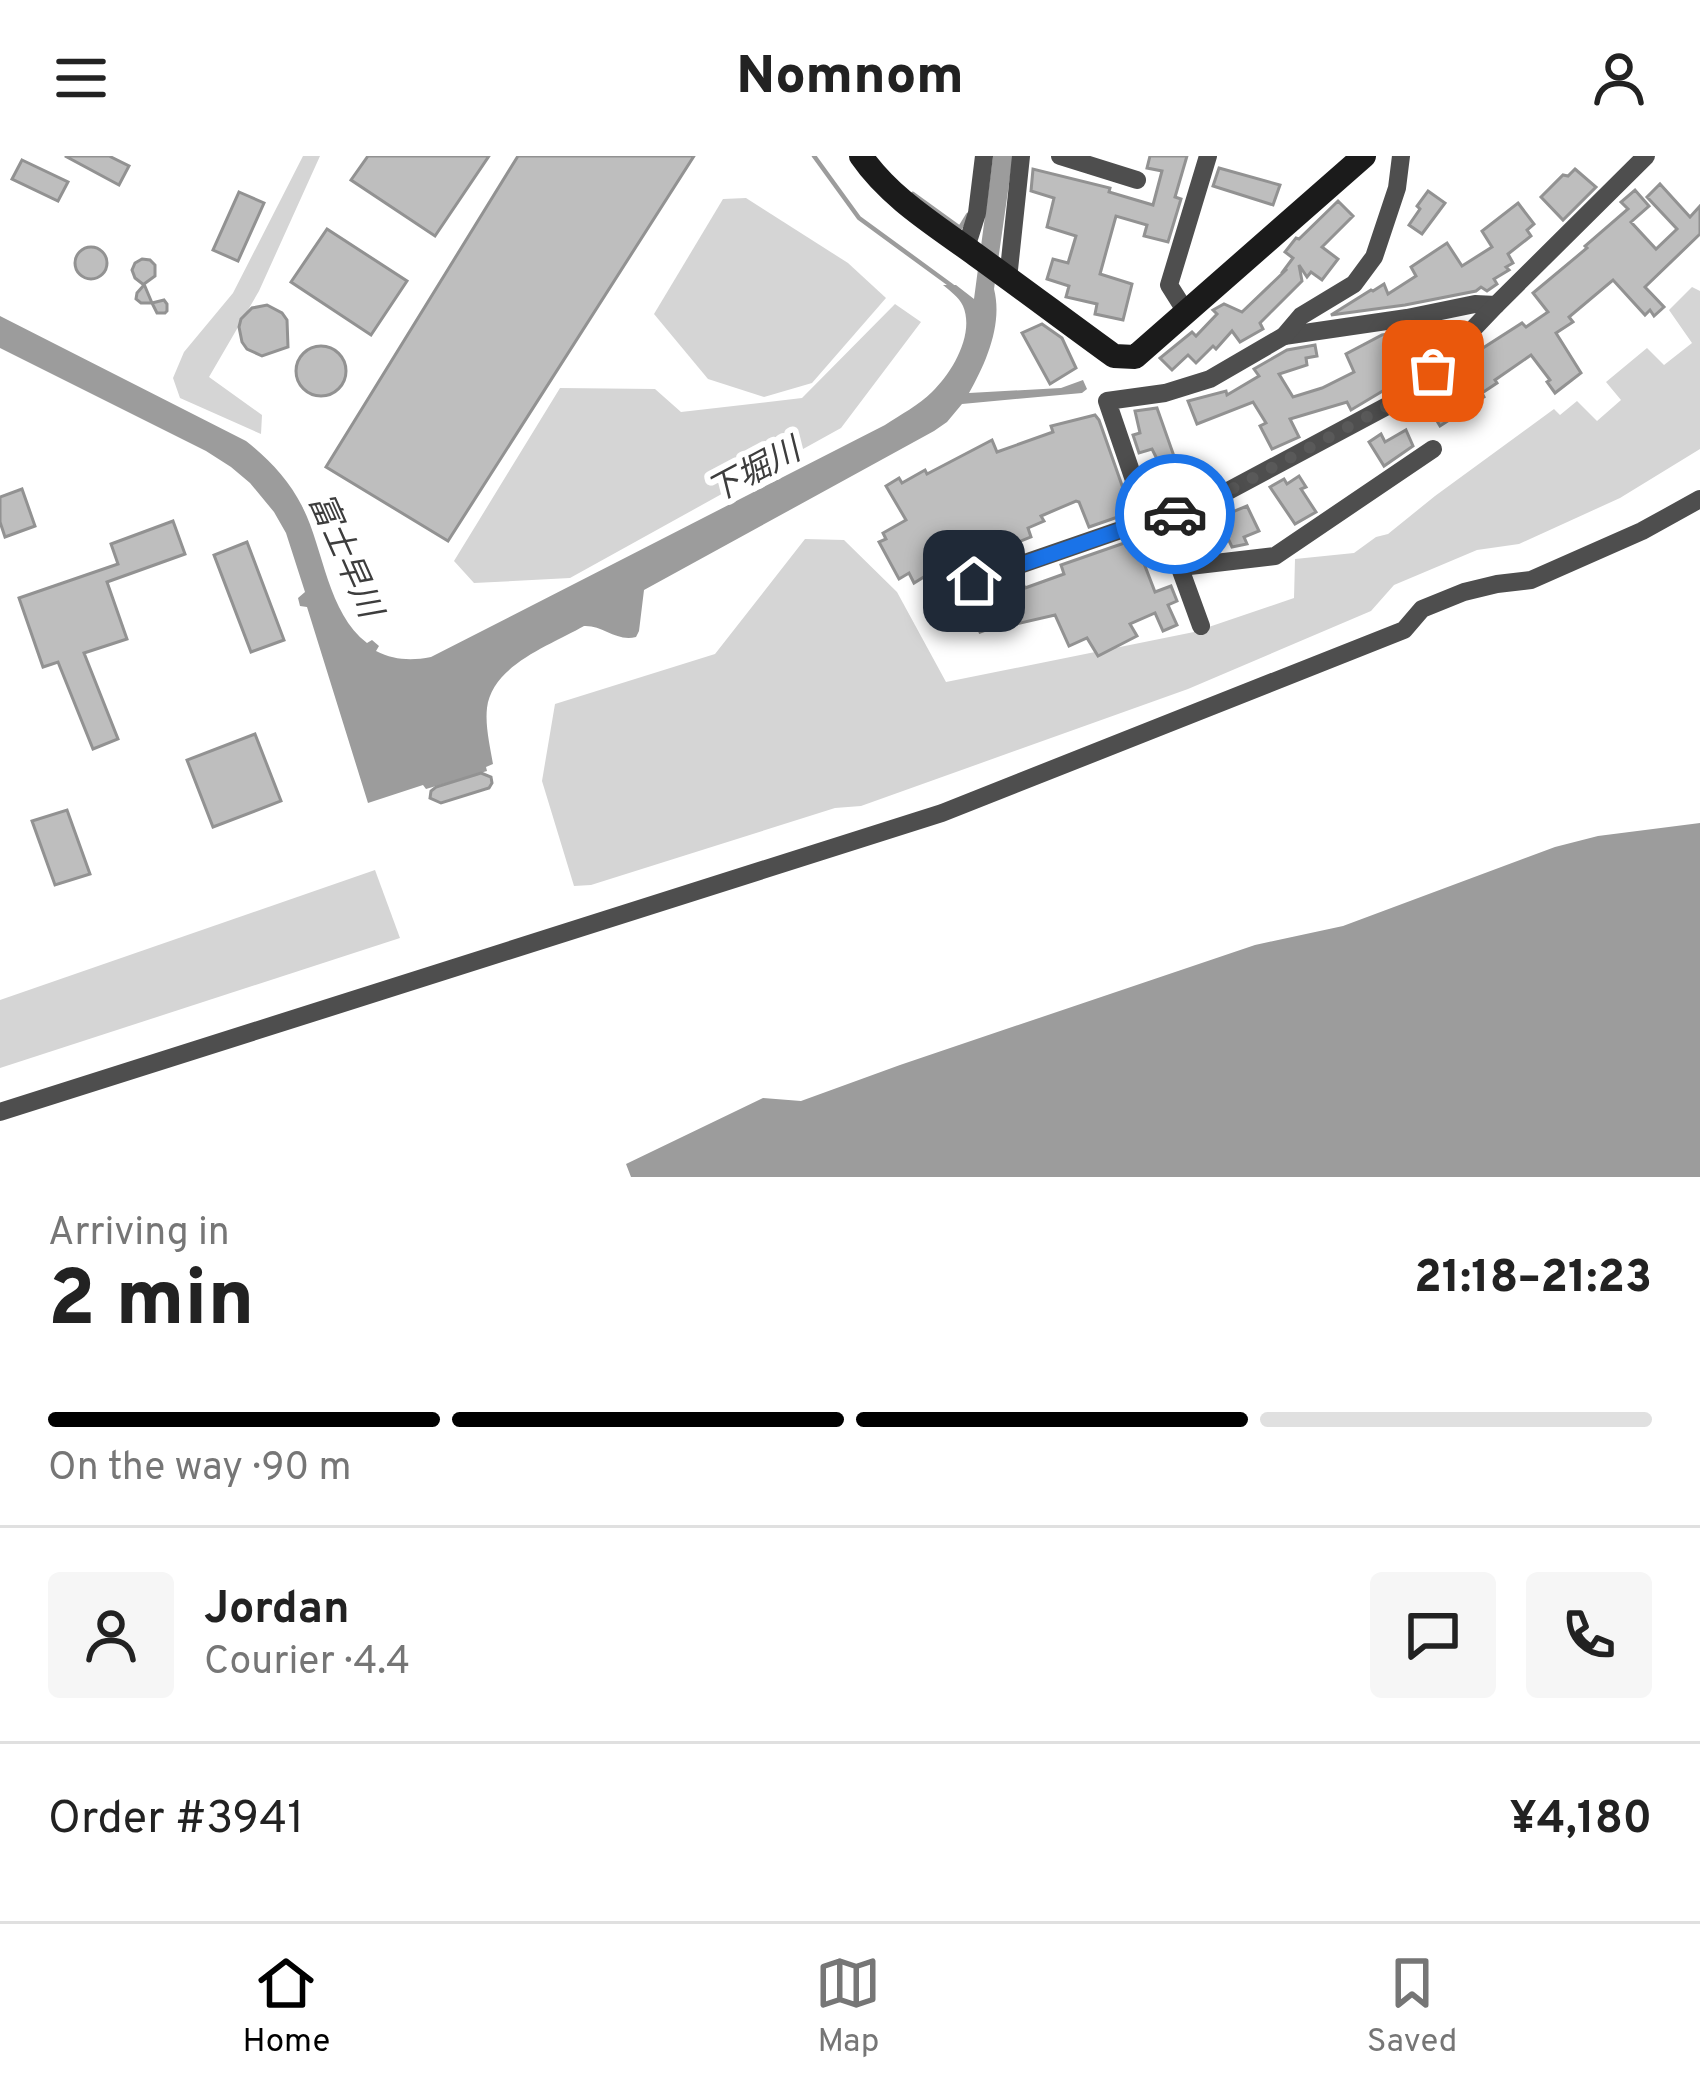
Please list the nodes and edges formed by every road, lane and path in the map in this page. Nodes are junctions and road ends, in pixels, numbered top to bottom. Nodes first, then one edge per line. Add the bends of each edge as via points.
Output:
1 (861, 156) edge
2 (984, 156) edge
3 (1021, 156) edge
4 (1060, 156) edge
5 (1208, 156) edge
6 (1364, 156) edge
7 (1401, 156) edge
8 (1646, 156) edge
9 (1137, 180) dead end
10 (971, 251) junction
11 (1004, 276) junction
12 (1496, 305) junction
13 (1186, 313) junction
14 (1284, 336) junction
15 (1433, 449) dead end
16 (1700, 499) edge
17 (1161, 516) junction
18 (1181, 567) junction
19 (974, 581) dead end
20 (1201, 626) dead end
21 (0, 1112) edge

1 - 10 main road via 900,199
2 - 10 street
3 - 11 street
4 - 9 street
5 - 13 street via 1168,285
6 - 13 main road
7 - 14 street via 1374,257 1354,284 1300,316
8 - 12 street
10 - 11 main road
11 - 13 main road via 1114,356 1135,357
12 - 14 street
12 - 17 street via 1389,405 1187,513
14 - 17 street via 1210,379 1107,401 1136,486
15 - 18 street via 1275,556
16 - 21 street via 1531,580 1464,592 1422,609 1404,630 941,813
17 - 18 street
17 - 19 street
18 - 20 street

